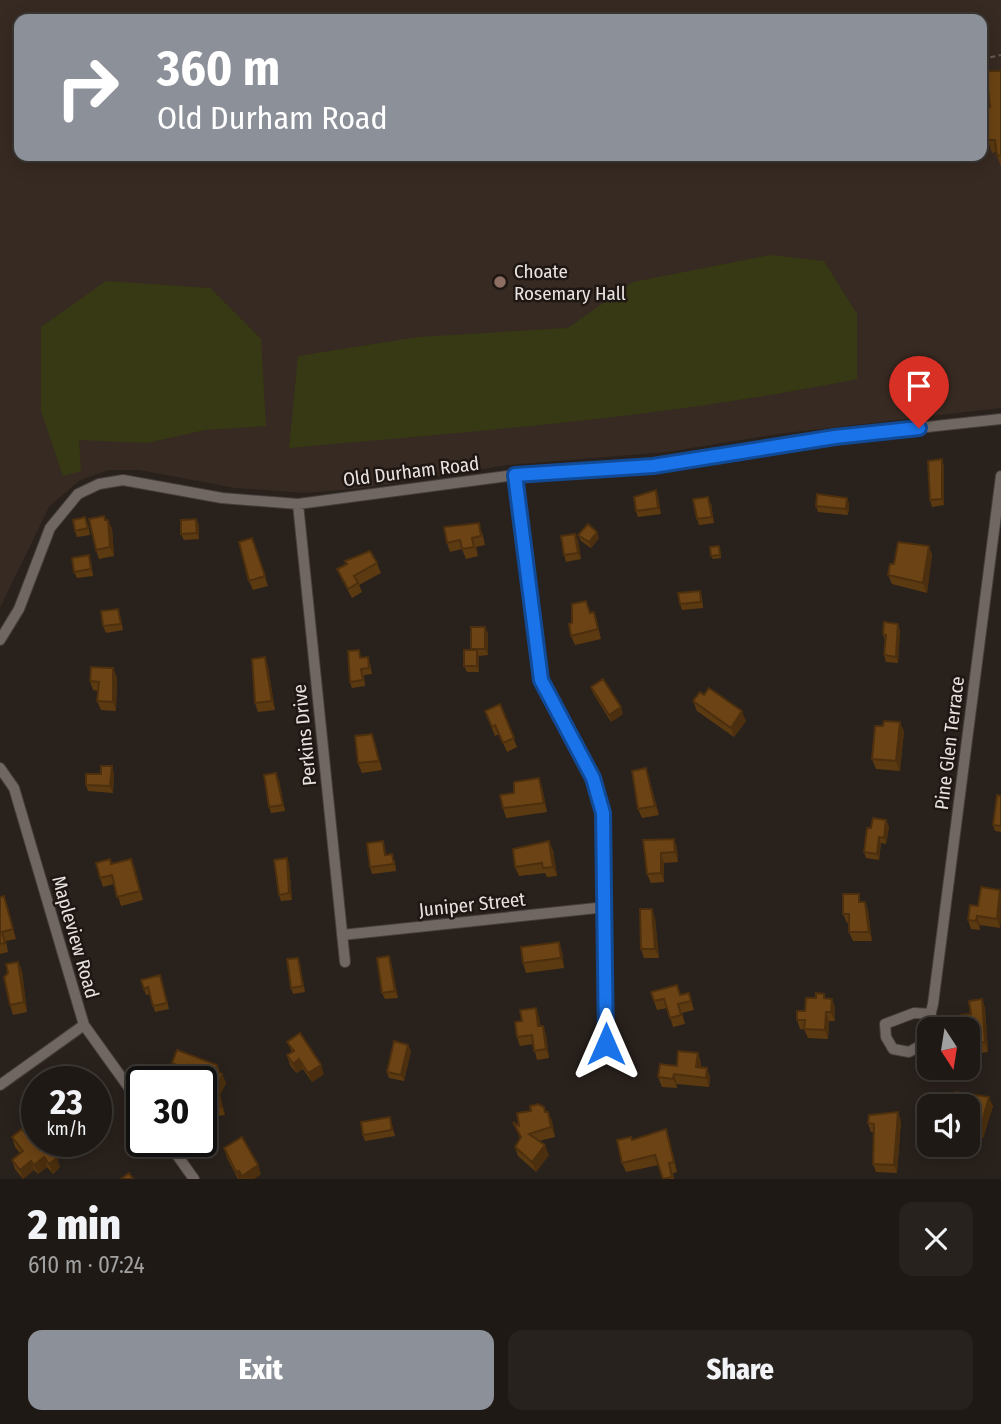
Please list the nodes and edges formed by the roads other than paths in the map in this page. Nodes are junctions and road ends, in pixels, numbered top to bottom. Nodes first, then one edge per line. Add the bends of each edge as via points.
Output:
1 (1001, 419) edge
2 (515, 475) junction
3 (1001, 476) edge
4 (298, 503) junction
5 (0, 640) edge
6 (0, 768) edge
7 (606, 907) junction
8 (342, 935) junction
9 (345, 962) dead end
10 (931, 1014) junction
11 (84, 1025) junction
12 (606, 1044) dead end
13 (0, 1084) edge
14 (126, 1084) edge
15 (178, 1157) edge
16 (194, 1179) edge

1 - 2 street, Old Durham Road via 835,437 653,466
2 - 4 street, Old Durham Road
2 - 7 street via 541,680 593,778 601,804
3 - 10 street, Pine Glen Terrace
4 - 5 street, Old Durham Road via 222,498 123,481 99,484 78,494 50,528 19,608
4 - 8 street, Perkins Drive
6 - 11 street, Mapleview Road via 14,788
7 - 8 street, Juniper Street
7 - 12 street
8 - 9 street, Perkins Drive
10 - 10 street, Pine Glen Terrace via 923,1044 909,1052 893,1049 885,1024 914,1013
11 - 13 street
11 - 14 street, Mapleview Road
15 - 16 street

